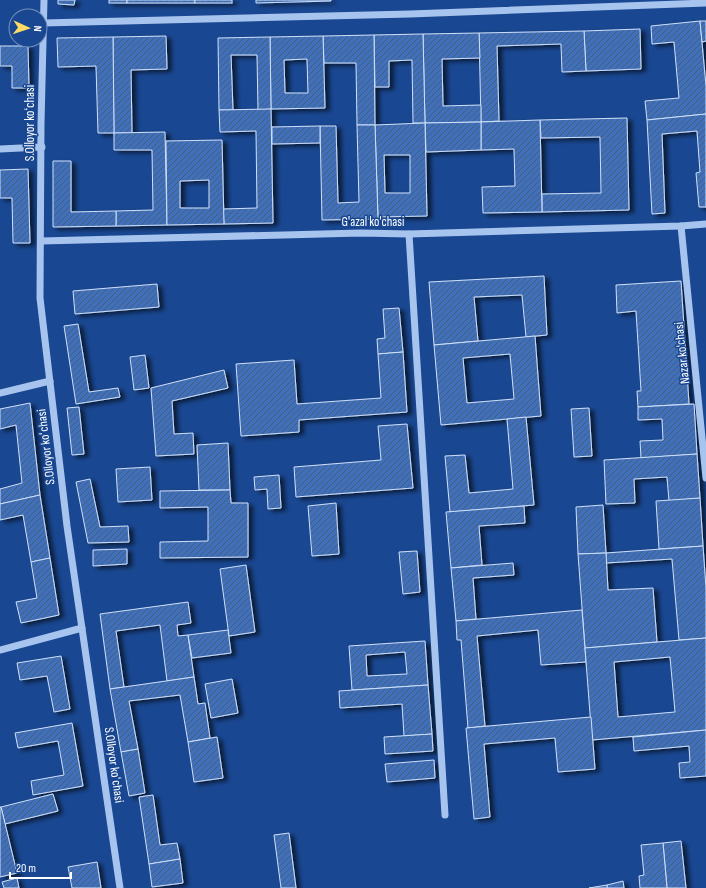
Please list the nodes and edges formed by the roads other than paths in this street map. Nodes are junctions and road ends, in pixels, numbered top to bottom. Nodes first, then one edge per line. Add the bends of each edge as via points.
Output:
1 (706, 3) edge
2 (48, 23) edge
3 (43, 48) edge
4 (42, 147) junction
5 (0, 149) edge
6 (706, 224) edge
7 (681, 226) junction
8 (409, 234) junction
9 (41, 241) junction
10 (50, 381) junction
11 (0, 393) edge
12 (706, 478) edge
13 (82, 628) junction
14 (0, 650) edge
15 (445, 815) dead end
16 (120, 888) edge

1 - 2 street via 410,14
3 - 4 street, S.Olloyor koʻchasi
4 - 5 street
4 - 9 street, S.Olloyor koʻchasi
6 - 7 street, G'azal ko'chasi
7 - 8 street, G'azal ko'chasi
7 - 12 street, Nazar ko'chasi
8 - 9 street, G'azal ko'chasi
8 - 15 street
9 - 10 street, S.Olloyor koʻchasi via 40,298
10 - 11 street
10 - 13 street, S.Olloyor koʻchasi
13 - 14 street
13 - 16 street, S.Olloyor koʻchasi

